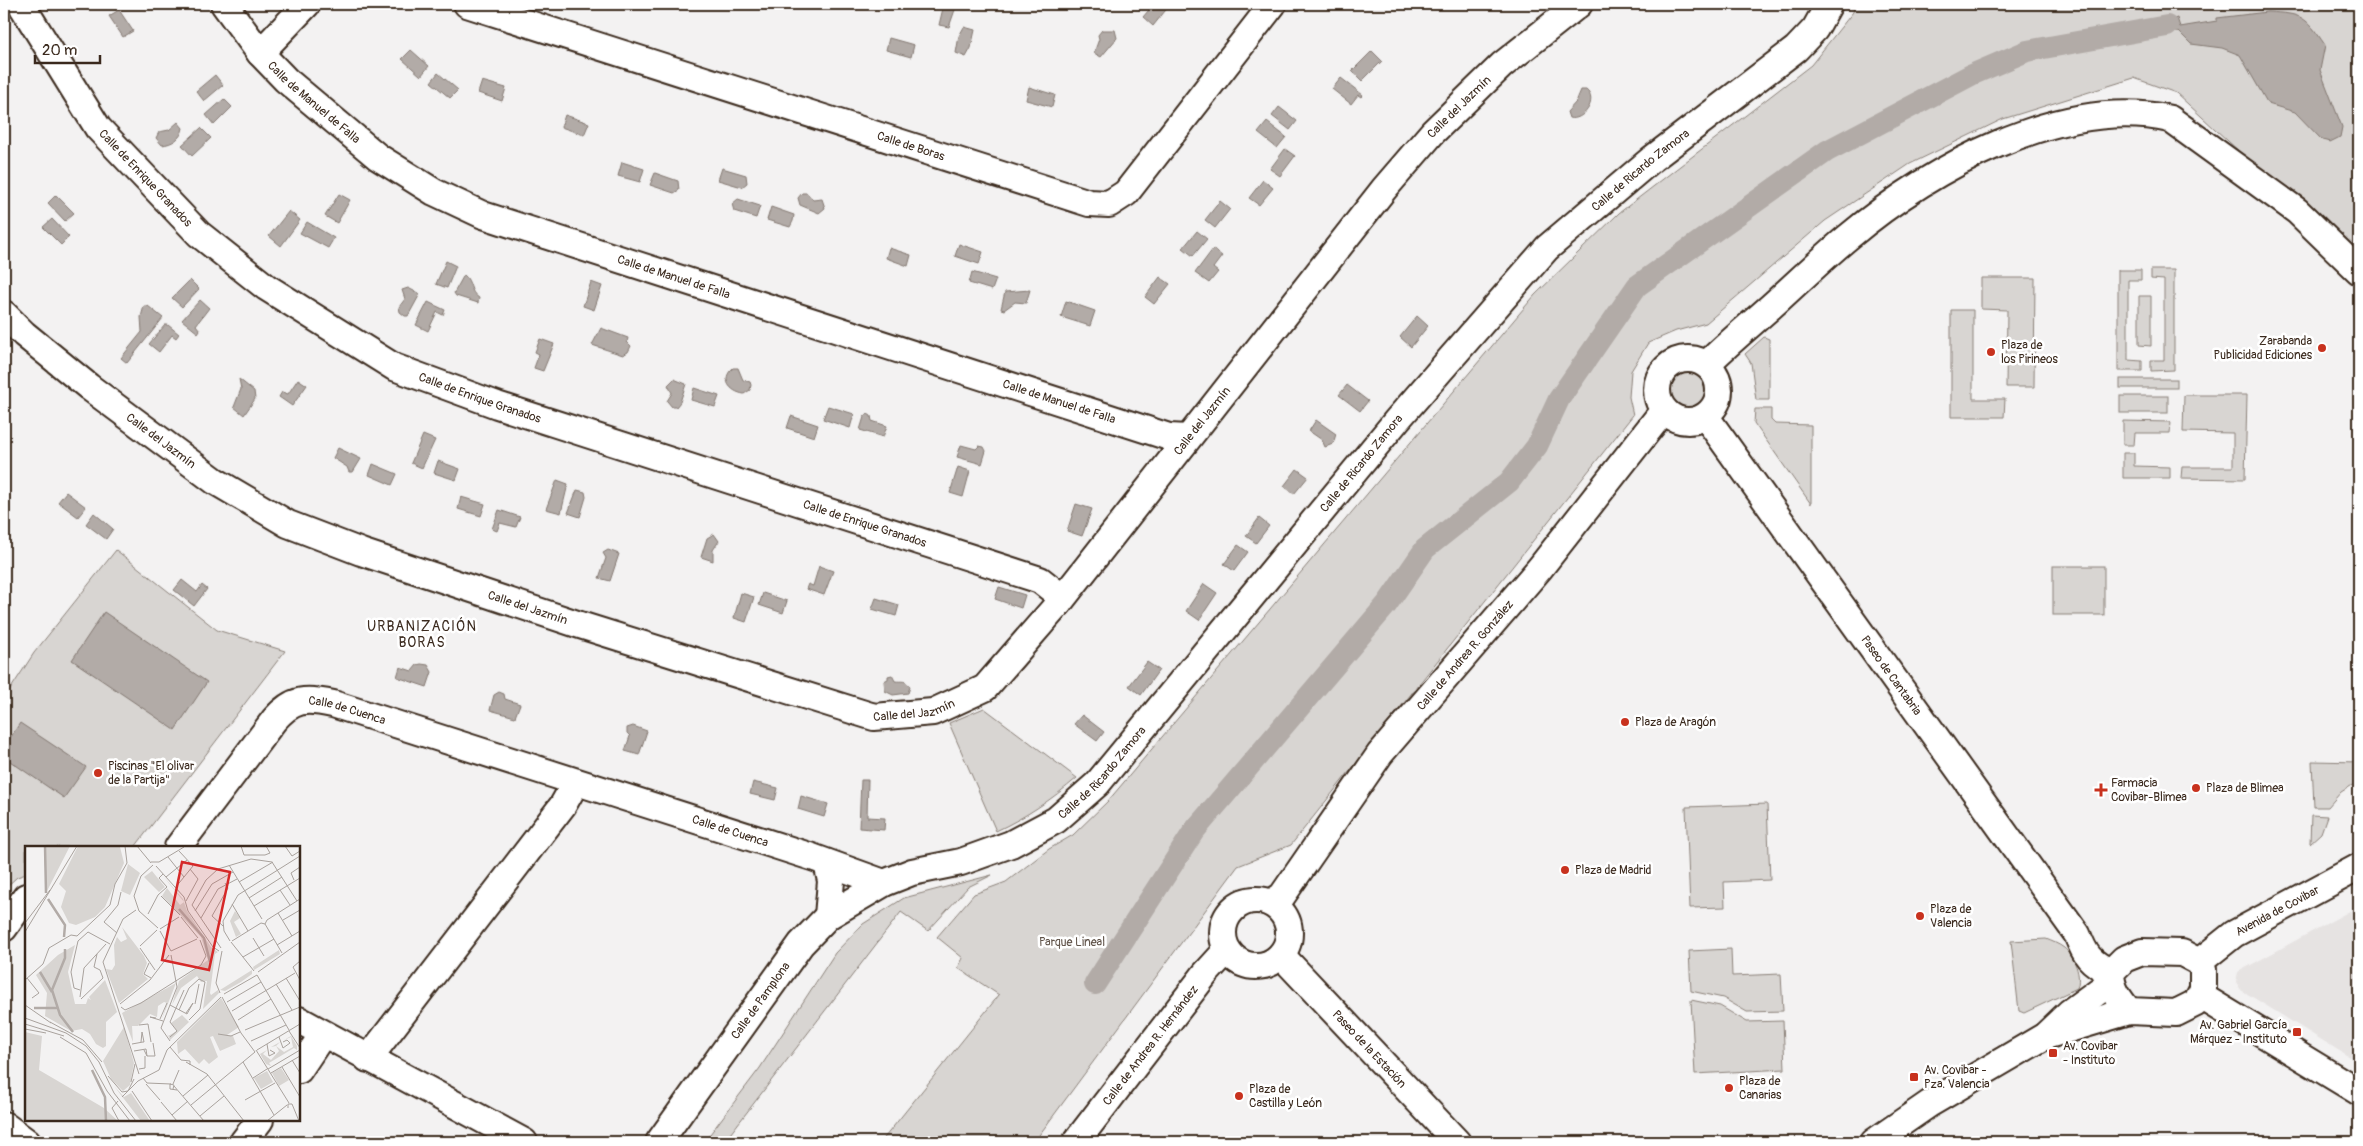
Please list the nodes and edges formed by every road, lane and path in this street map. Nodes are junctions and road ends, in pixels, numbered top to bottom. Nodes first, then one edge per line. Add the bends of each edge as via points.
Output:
1 (21, 4) edge
2 (224, 4) edge
3 (307, 4) edge
4 (467, 4) edge
5 (1273, 4) edge
6 (1579, 4) edge
7 (1828, 5) edge
8 (260, 53) junction
9 (2359, 271) edge
10 (4, 314) edge
11 (1707, 364) junction
12 (1664, 410) junction
13 (1706, 417) junction
14 (1188, 438) junction
15 (1059, 603) junction
16 (576, 782) junction
17 (179, 846) edge
18 (827, 863) junction
19 (2359, 867) edge
20 (884, 882) junction
21 (25, 899) edge
22 (1271, 903) junction
23 (828, 916) junction
24 (4, 928) edge
25 (1227, 950) junction
26 (1281, 955) junction
27 (2199, 962) junction
28 (2115, 971) junction
29 (2201, 996) junction
30 (2129, 1011) junction
31 (300, 1021) edge
32 (323, 1034) junction
33 (2045, 1036) junction
34 (368, 1060) junction
35 (300, 1068) edge
36 (2359, 1092) edge
37 (259, 1121) edge
38 (4, 1125) edge
39 (27, 1142) edge
40 (243, 1142) edge
41 (524, 1142) edge
42 (659, 1142) edge
43 (1076, 1142) edge
44 (1457, 1142) edge
45 (1874, 1142) edge

1 - 15 street, Calle de Enrique Granados via 98,128 199,234 266,287 394,367 497,406 1040,580 1054,591
2 - 8 street, Calle de Manuel de Falla
3 - 8 street
4 - 5 street, Calle de Boras via 1089,203 1109,204 1126,193
6 - 14 street, Calle del Jazmín via 1502,66 1433,132 1338,245
7 - 20 street, Calle de Ricardo Zamora via 1815,29 1796,49 1652,159 1547,248 1397,420 1097,784 1056,820 1011,844 961,862 912,872
8 - 14 street, Calle de Manuel de Falla via 286,80 378,157 434,192 483,215 1168,437
9 - 11 street via 2296,212 2170,119 2128,113 2081,119 1984,150 1929,179 1848,237
10 - 15 street, Calle del Jazmín via 89,387 215,481 288,524 361,552 571,622 874,717 932,712 985,688
11 - 12 street via 1695,359 1682,359 1661,373 1658,399
11 - 13 street via 1717,376 1720,391 1716,406
12 - 13 street via 1684,422
12 - 22 street, Calle de Andrea R. González via 1540,568 1380,754 1282,896
13 - 28 street, Paseo de Cantabria via 2077,934
14 - 15 street, Calle del Jazmín
16 - 17 street, Calle de Cuenca via 332,704 303,700 286,706 274,720
16 - 18 street, Calle de Cuenca
16 - 34 street via 563,806
18 - 20 street, Calle de Cuenca
18 - 23 street via 831,882
19 - 27 street, Avenida de Covibar via 2234,934
20 - 23 street, Calle de Pamplona
21 - 24 street
22 - 25 street via 1250,900 1231,910 1222,929
22 - 26 street via 1285,918 1288,927 1289,937
23 - 42 street, Calle de Pamplona via 801,944
25 - 26 street via 1242,964 1253,966 1263,966
25 - 43 street, Calle de Andrea R. Hernández
26 - 44 street, Paseo de la Estación
27 - 28 street via 2182,953 2142,952
27 - 29 street via 2204,980
28 - 30 street via 2118,998
28 - 33 street
29 - 30 street via 2186,1010 2176,1013
29 - 36 street
30 - 33 street
31 - 32 street
32 - 34 street
32 - 35 street
33 - 45 street via 1929,1104
34 - 41 street
37 - 40 street
38 - 39 street

